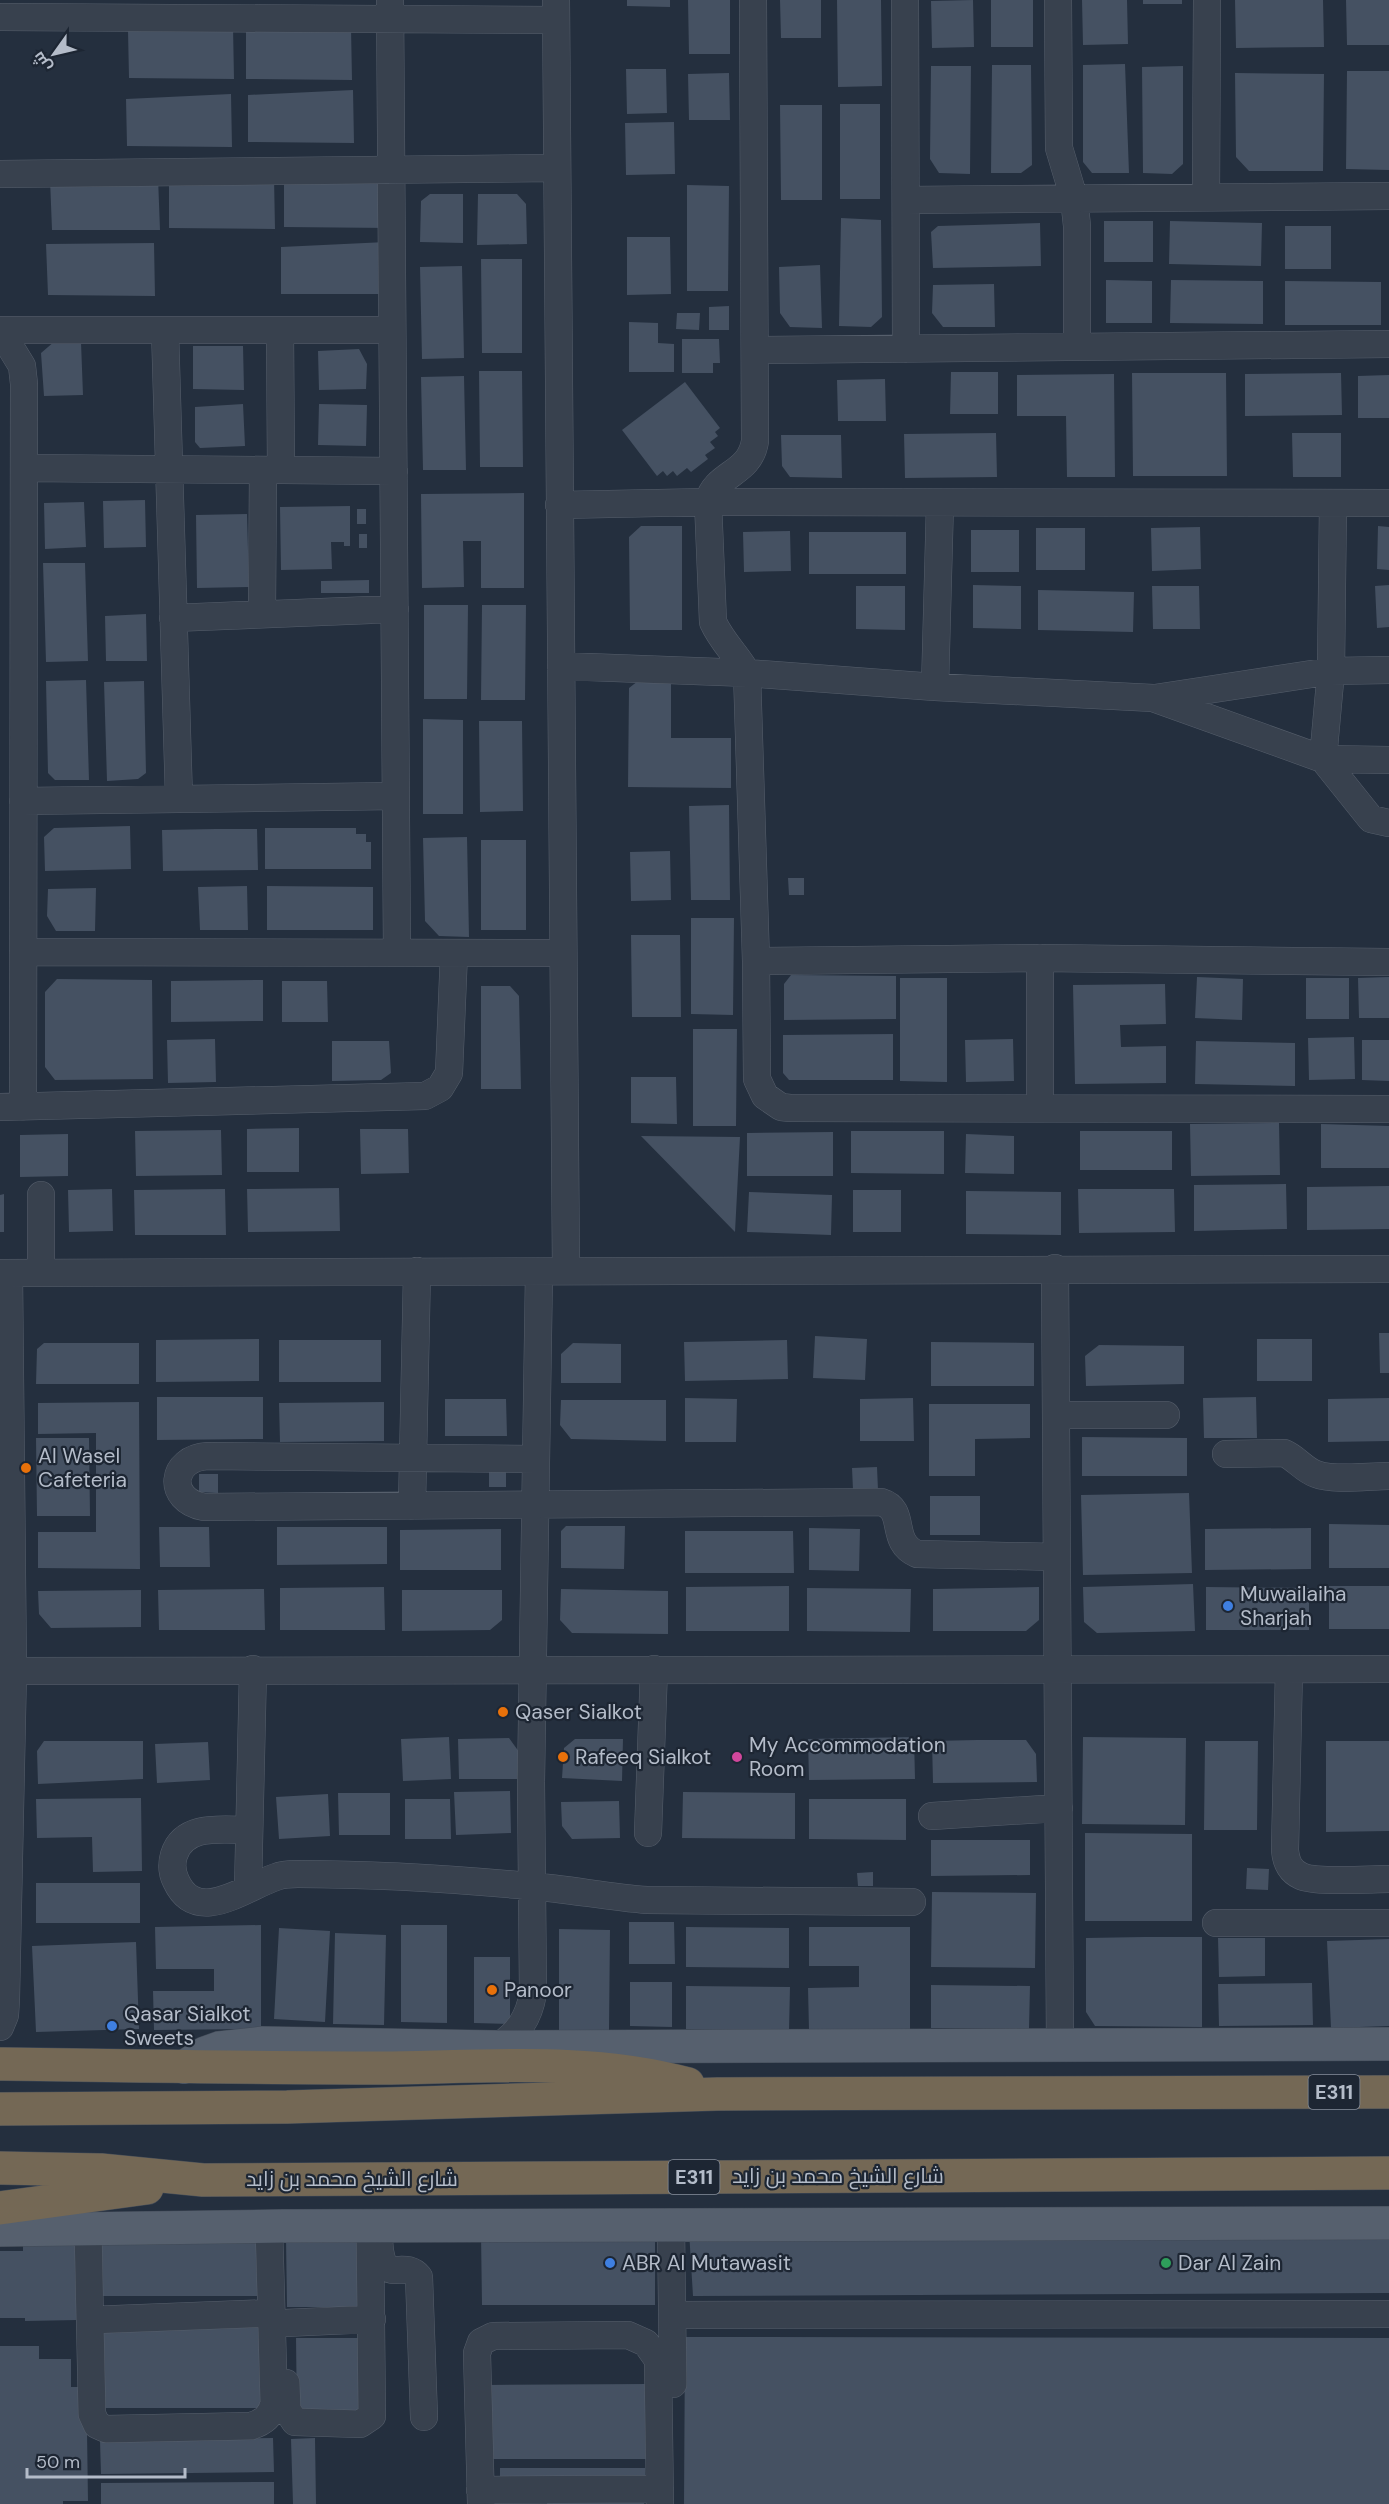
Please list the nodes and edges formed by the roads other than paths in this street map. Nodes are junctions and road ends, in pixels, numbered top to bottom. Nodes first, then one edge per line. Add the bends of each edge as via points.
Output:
1 (753, 0) edge
2 (906, 0) edge
3 (1058, 0) edge
4 (1207, 0) edge
5 (390, 10) edge
6 (556, 10) edge
7 (0, 17) edge
8 (557, 168) junction
9 (392, 169) junction
10 (0, 174) edge
11 (1389, 196) edge
12 (1074, 198) junction
13 (1206, 198) junction
14 (906, 200) junction
15 (0, 330) edge
16 (165, 330) junction
17 (280, 330) junction
18 (392, 330) junction
19 (1389, 344) edge
20 (1077, 346) junction
21 (906, 349) junction
22 (755, 350) junction
23 (24, 468) junction
24 (169, 469) junction
25 (272, 470) junction
26 (394, 471) junction
27 (708, 502) junction
28 (940, 503) junction
29 (1333, 503) junction
30 (1389, 503) edge
31 (559, 505) junction
32 (12, 600) edge
33 (395, 609) junction
34 (262, 614) junction
35 (173, 618) junction
36 (561, 666) junction
37 (1389, 670) edge
38 (1331, 671) junction
39 (747, 673) junction
40 (935, 687) junction
41 (1153, 698) junction
42 (1323, 759) junction
43 (1389, 760) edge
44 (396, 796) junction
45 (178, 799) junction
46 (23, 801) junction
47 (1389, 823) edge
48 (23, 952) junction
49 (397, 953) junction
50 (454, 953) junction
51 (562, 953) junction
52 (1040, 958) junction
53 (756, 961) junction
54 (1389, 962) edge
55 (11, 1107) edge
56 (1040, 1108) junction
57 (1389, 1109) edge
58 (40, 1195) dead end
59 (1055, 1268) junction
60 (1389, 1269) edge
61 (417, 1271) junction
62 (566, 1271) junction
63 (41, 1272) junction
64 (539, 1272) junction
65 (5, 1273) edge
66 (1166, 1414) dead end
67 (1057, 1415) junction
68 (1226, 1454) dead end
69 (413, 1458) junction
70 (536, 1459) junction
71 (1389, 1476) edge
72 (536, 1505) junction
73 (412, 1506) junction
74 (1057, 1557) junction
75 (1058, 1668) junction
76 (253, 1669) junction
77 (654, 1669) junction
78 (1389, 1669) edge
79 (533, 1670) junction
80 (1289, 1670) junction
81 (6, 1671) edge
82 (1059, 1808) junction
83 (932, 1816) dead end
84 (249, 1830) junction
85 (648, 1833) dead end
86 (1389, 1879) edge
87 (532, 1886) junction
88 (248, 1889) junction
89 (912, 1902) dead end
90 (1216, 1923) dead end
91 (1389, 1923) edge
92 (0, 2027) edge
93 (1389, 2044) edge
94 (1060, 2045) junction
95 (497, 2047) junction
96 (0, 2064) edge
97 (183, 2067) junction
98 (1389, 2092) edge
99 (718, 2094) junction
100 (0, 2109) edge
101 (0, 2168) edge
102 (1389, 2173) edge
103 (204, 2180) junction
104 (0, 2208) edge
105 (1389, 2223) edge
106 (276, 2226) junction
107 (671, 2226) junction
108 (374, 2227) junction
109 (88, 2228) junction
110 (0, 2230) edge
111 (672, 2314) junction
112 (1389, 2314) edge
113 (278, 2318) junction
114 (372, 2319) junction
115 (90, 2320) junction
116 (424, 2417) dead end
117 (480, 2497) edge
118 (665, 2499) edge

1 - 22 street
2 - 14 street
3 - 12 street via 1059,148
4 - 13 street
5 - 6 street
5 - 7 street
5 - 9 street
6 - 8 street
8 - 9 street
8 - 31 street
9 - 10 street
9 - 18 street
11 - 13 street
12 - 13 street
12 - 14 street
12 - 20 street
14 - 21 street
15 - 16 street
15 - 23 street via 24,375
16 - 17 street
16 - 24 street
17 - 18 street
17 - 25 street
18 - 26 street
19 - 20 street
20 - 21 street
21 - 22 street
22 - 27 street via 754,449 746,463 713,488
23 - 24 street
23 - 32 street
24 - 25 street
24 - 35 street
25 - 26 street
25 - 34 street
26 - 33 street
27 - 28 street
27 - 31 street
27 - 39 street via 713,622
28 - 29 street
28 - 40 street
29 - 30 street
29 - 38 street
31 - 36 street
32 - 46 street
33 - 34 street
33 - 44 street
34 - 35 street
35 - 45 street
36 - 39 street
36 - 51 street
37 - 38 street
38 - 41 street
38 - 42 street
39 - 40 street
39 - 53 street
40 - 41 street
41 - 42 street
42 - 43 street
42 - 47 street via 1371,819
44 - 45 street
44 - 49 street
45 - 46 street
46 - 48 street
48 - 49 street
48 - 55 street
49 - 50 street
50 - 51 street
50 - 55 street via 448,1073 440,1088 425,1096
51 - 62 street
52 - 53 street
52 - 54 street
52 - 56 street
53 - 56 street via 757,1079 765,1096 781,1107
56 - 57 street
58 - 63 street
59 - 60 street
59 - 62 street
59 - 67 street
61 - 63 street
61 - 64 street
61 - 69 street
62 - 64 street
63 - 65 street
64 - 70 street
65 - 81 street
66 - 67 street
67 - 74 street
68 - 71 street via 1284,1454 1323,1477
69 - 70 street
69 - 73 street
69 - 73 street via 197,1456 180,1469 177,1479 184,1499 204,1507
70 - 72 street
72 - 73 street
72 - 74 street via 881,1502 896,1514 904,1546 917,1554
72 - 79 street
74 - 75 street
75 - 77 street
75 - 80 street
75 - 82 street
76 - 79 street
76 - 81 street
76 - 84 street
77 - 79 street
77 - 85 street
78 - 80 street
79 - 87 street
80 - 86 street via 1285,1850 1288,1865 1306,1878
81 - 92 street via 6,1999
82 - 83 street
82 - 94 street
84 - 88 street
84 - 88 street via 192,1833 182,1840 172,1862 178,1885 196,1900 219,1901
87 - 88 street via 297,1874 275,1877
87 - 89 street via 647,1900
87 - 95 street via 531,2004 515,2034
90 - 91 street
93 - 94 main road
94 - 95 main road
95 - 97 main road via 248,2044 205,2053
96 - 97 highway
97 - 99 highway via 588,2067 641,2073
98 - 99 highway, E311
99 - 100 highway, E311 via 354,2106
101 - 103 highway, شارع الشيخ محمد بن زايد / E311 via 101,2170
102 - 103 highway, شارع الشيخ محمد بن زايد / E311
103 - 104 highway
105 - 107 main road
106 - 108 main road
106 - 109 main road
106 - 113 street
107 - 108 main road
107 - 111 street
108 - 114 street
108 - 116 street via 384,2266 414,2272 419,2277
109 - 110 main road
109 - 115 street
111 - 112 street
111 - 118 street
113 - 114 street
113 - 114 street via 291,2419 299,2423 360,2424 369,2420 373,2411
113 - 115 street
113 - 115 street via 274,2403 269,2416 258,2424 106,2429 97,2425 92,2414
117 - 118 street
117 - 118 street via 481,2342 493,2336 628,2336 646,2343 658,2360

